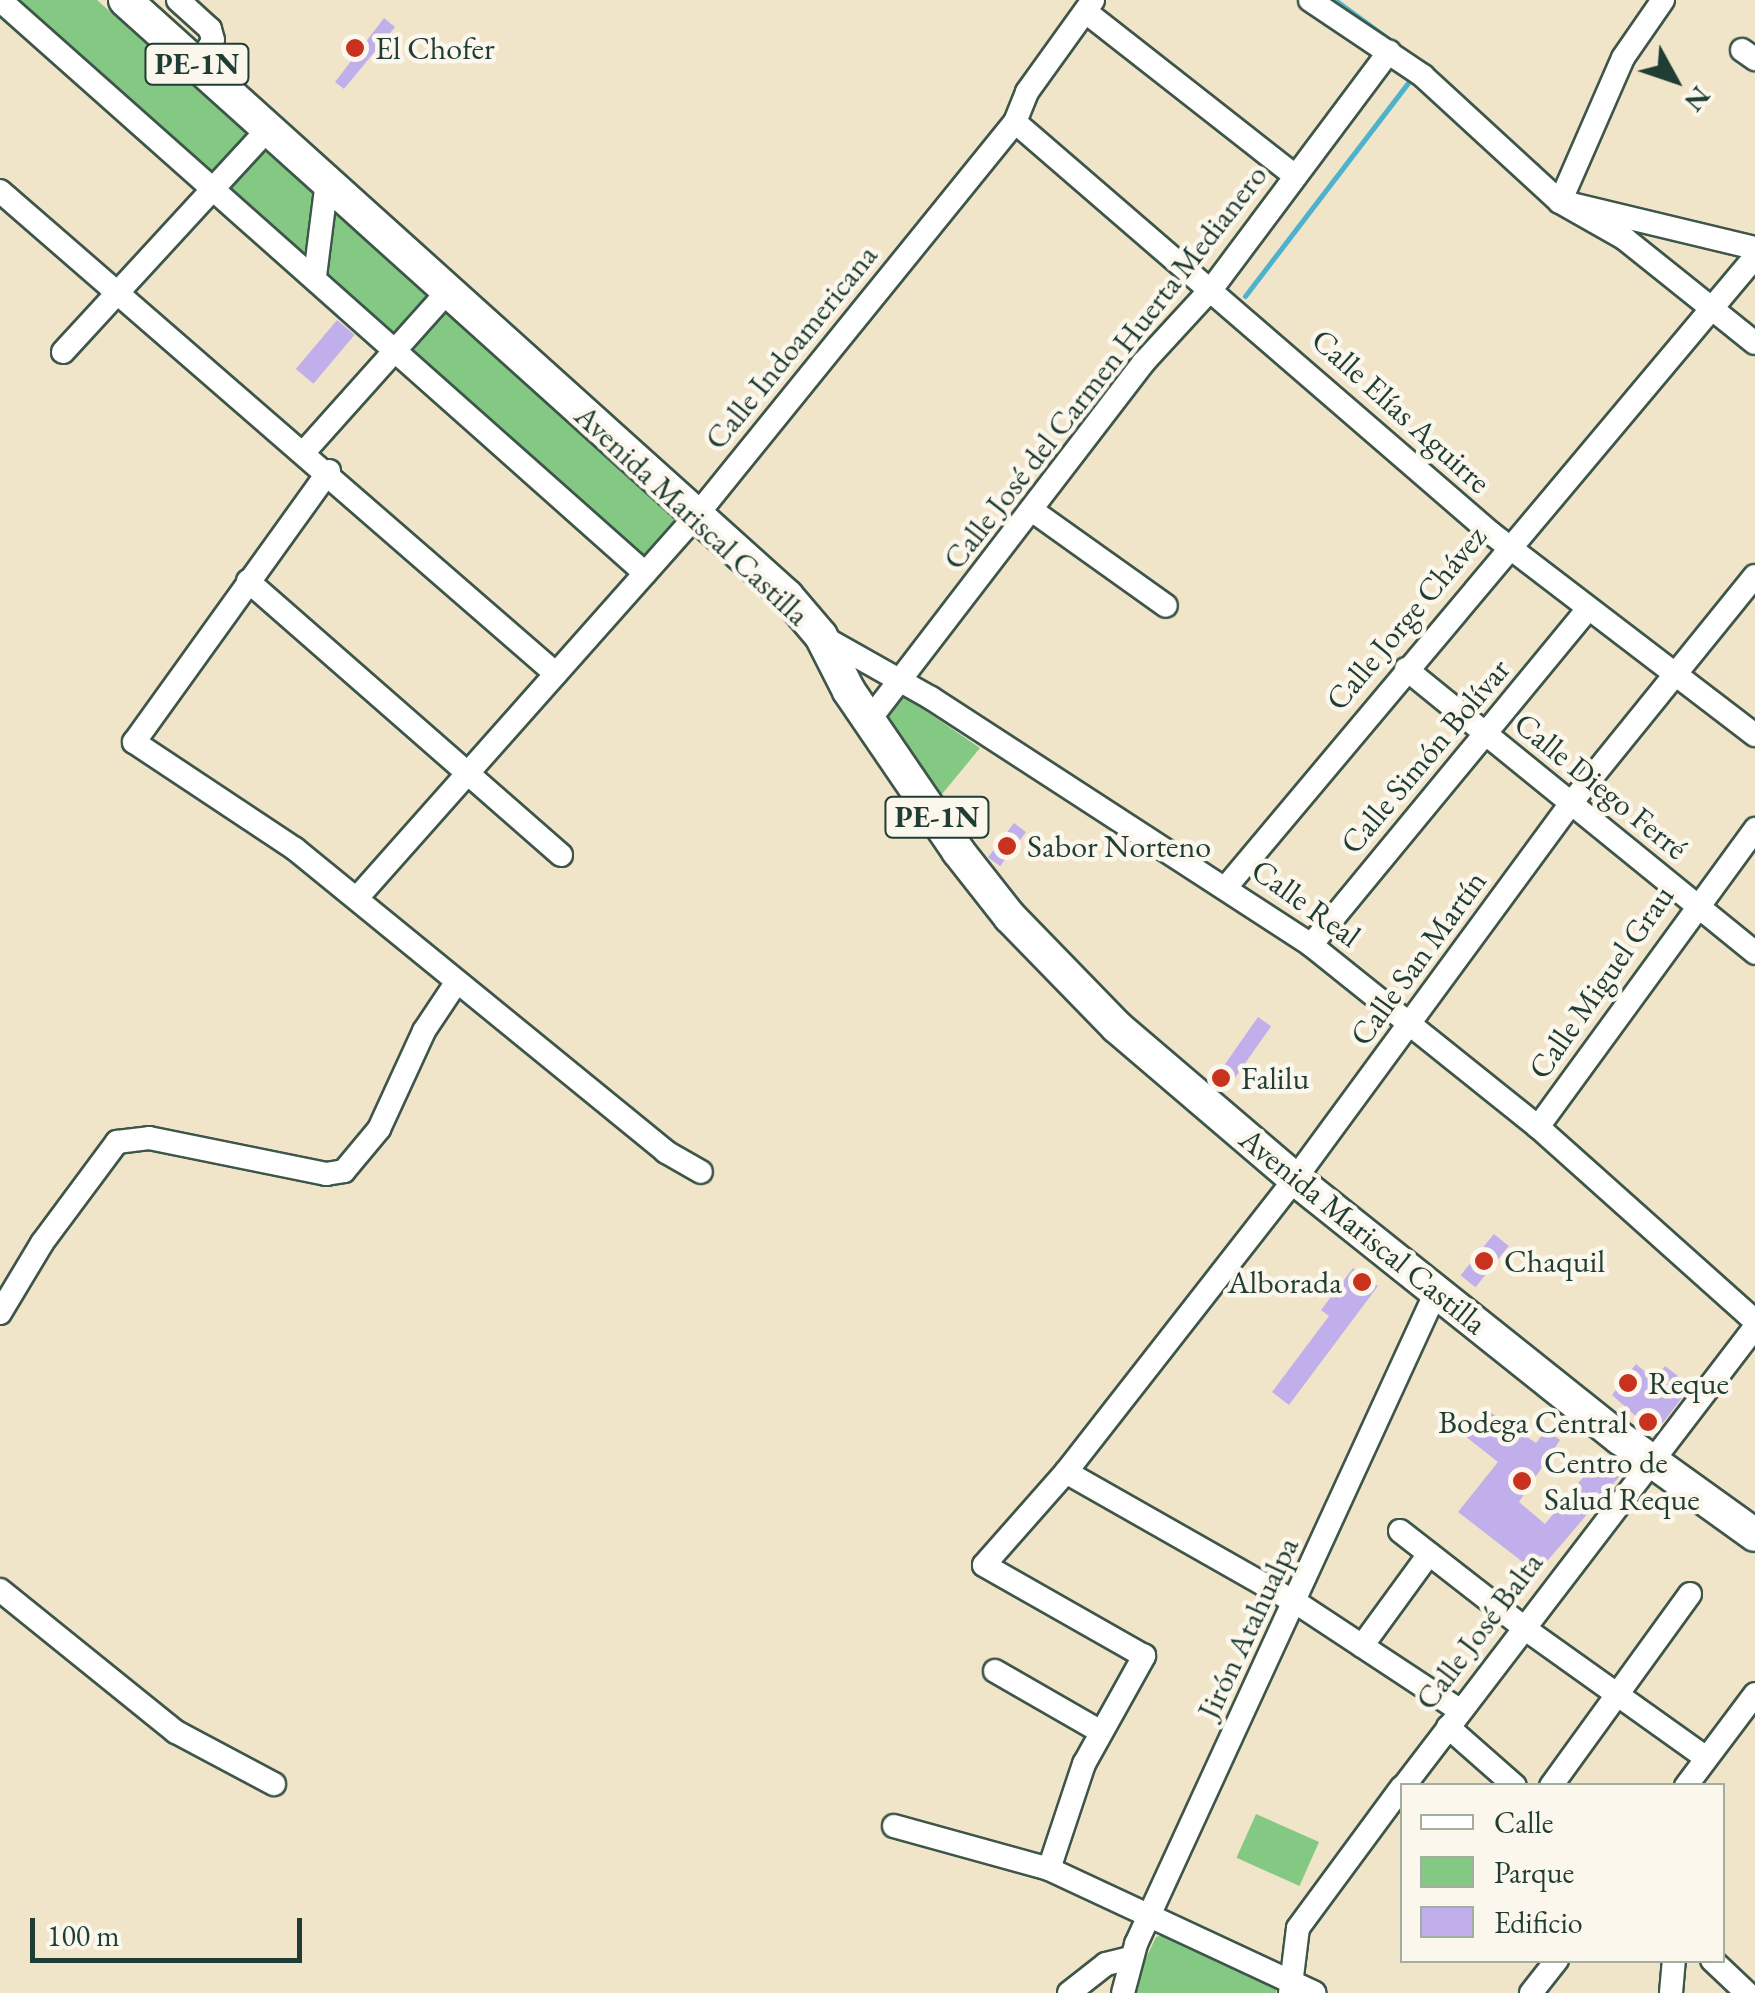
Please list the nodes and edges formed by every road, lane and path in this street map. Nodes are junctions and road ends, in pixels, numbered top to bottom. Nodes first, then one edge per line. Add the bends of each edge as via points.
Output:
1 (0, 0) edge
2 (125, 0) edge
3 (178, 0) edge
4 (1310, 0) edge
5 (1663, 0) edge
6 (1089, 6) edge
7 (199, 65) junction
8 (1407, 65) junction
9 (1015, 122) junction
10 (269, 128) junction
11 (1295, 176) junction
12 (327, 181) junction
13 (214, 187) junction
14 (0, 190) edge
15 (1554, 196) junction
16 (1754, 255) edge
17 (314, 276) junction
18 (1213, 287) junction
19 (115, 292) junction
20 (447, 292) junction
21 (1712, 308) junction
22 (1755, 342) edge
23 (397, 348) junction
24 (63, 352) dead end
25 (306, 452) junction
26 (329, 471) junction
27 (1033, 511) junction
28 (696, 516) junction
29 (1508, 546) junction
30 (645, 573) junction
31 (1755, 576) edge
32 (248, 581) junction
33 (1166, 606) dead end
34 (1588, 609) junction
35 (821, 636) junction
36 (1406, 669) junction
37 (1676, 672) junction
38 (556, 674) junction
39 (902, 682) junction
40 (870, 719) junction
41 (1487, 734) junction
42 (1755, 735) edge
43 (467, 775) junction
44 (1571, 803) junction
45 (1755, 829) edge
46 (562, 854) dead end
47 (1227, 886) junction
48 (358, 898) junction
49 (1695, 905) junction
50 (1311, 944) junction
51 (1755, 954) edge
52 (456, 983) junction
53 (1412, 1023) junction
54 (1538, 1127) junction
55 (701, 1172) dead end
56 (1295, 1179) junction
57 (1437, 1290) junction
58 (0, 1312) edge
59 (1755, 1324) edge
60 (1652, 1463) junction
61 (1066, 1472) junction
62 (1400, 1531) dead end
63 (1755, 1535) edge
64 (1429, 1554) junction
65 (0, 1590) edge
66 (1690, 1594) dead end
67 (1297, 1603) junction
68 (1527, 1630) junction
69 (1362, 1646) junction
70 (995, 1671) dead end
71 (1755, 1694) edge
72 (1618, 1695) junction
73 (1453, 1718) junction
74 (1101, 1732) junction
75 (1706, 1758) junction
76 (1405, 1783) edge
77 (1512, 1783) edge
78 (1552, 1783) edge
79 (1688, 1783) edge
80 (274, 1784) dead end
81 (1400, 1790) edge
82 (894, 1826) dead end
83 (1049, 1868) junction
84 (1149, 1916) junction
85 (1130, 1958) junction
86 (1556, 1963) edge
87 (1674, 1963) edge
88 (1715, 1963) edge
89 (1291, 1988) edge
90 (1070, 1993) edge
91 (1124, 1993) edge
92 (1314, 1993) edge
93 (1531, 1993) edge
94 (1671, 1993) edge
95 (1747, 1993) edge

1 - 13 street
2 - 7 highway, Avenida Mariscal Castilla / PE-1N
3 - 7 street via 210,29 213,40
4 - 8 street
5 - 15 street via 1623,58
6 - 9 street, Calle Indoamericana via 1027,92
6 - 11 street
7 - 10 highway, Avenida Mariscal Castilla / PE-1N
8 - 11 street, Calle José del Carmen Huerta Medianero
8 - 15 street
9 - 18 street, Calle Elías Aguirre
9 - 28 street, Calle Indoamericana
10 - 12 highway, Avenida Mariscal Castilla / PE-1N
10 - 13 street
11 - 18 street, Calle José del Carmen Huerta Medianero
12 - 17 street
12 - 20 highway, Avenida Mariscal Castilla / PE-1N
13 - 17 street
13 - 19 street
14 - 19 street
15 - 16 street
15 - 21 street via 1625,239
16 - 21 street, Calle Jorge Chávez
17 - 23 street
18 - 27 street, Calle José del Carmen Huerta Medianero via 1143,363
18 - 29 street, Calle Elías Aguirre
19 - 24 street
19 - 25 street
20 - 23 street
20 - 28 highway, Avenida Mariscal Castilla / PE-1N
21 - 22 street
21 - 29 street, Calle Jorge Chávez
23 - 25 street
23 - 30 street
25 - 26 street
26 - 32 street
26 - 38 street
27 - 33 street
27 - 39 street, Calle José del Carmen Huerta Medianero
28 - 30 street, Calle Indoamericana
28 - 35 highway, Avenida Mariscal Castilla / PE-1N via 787,596
29 - 34 street, Calle Elías Aguirre
29 - 36 street, Calle Jorge Chávez
30 - 38 street, Calle Indoamericana
31 - 37 street, Calle San Martín
32 - 43 street
32 - 48 street via 134,742
34 - 37 street, Calle Elías Aguirre
34 - 41 street, Calle Simón Bolívar
35 - 39 street, Calle Real
35 - 40 highway, Avenida Mariscal Castilla / PE-1N
36 - 41 street, Calle Diego Ferré
36 - 47 street, Calle Jorge Chávez
37 - 42 street, Calle Elías Aguirre
37 - 44 street, Calle San Martín
38 - 43 street, Calle Indoamericana
39 - 40 street, Calle José del Carmen Huerta Medianero
39 - 47 street, Calle Real
40 - 56 highway, Avenida Mariscal Castilla / PE-1N via 1010,917 1118,1027
41 - 44 street, Calle Diego Ferré
41 - 50 street, Calle Simón Bolívar
43 - 46 street
43 - 48 street, Calle Indoamericana
44 - 49 street, Calle Diego Ferré
44 - 53 street, Calle San Martín
45 - 49 street, Calle Miguel Grau
47 - 50 street, Calle Real
48 - 52 street
49 - 51 street, Calle Diego Ferré
49 - 54 street, Calle Miguel Grau
50 - 53 street, Calle Real
52 - 55 street via 666,1152
52 - 58 street via 424,1031 380,1129 344,1171 326,1174 149,1138 116,1142
53 - 54 street, Calle Real
53 - 56 street, Calle San Martín
54 - 59 street, Calle Real
56 - 57 highway, Avenida Mariscal Castilla / PE-1N
56 - 61 street, Calle San Martín
57 - 60 highway, Avenida Mariscal Castilla / PE-1N
57 - 67 street, Jirón Atahualpa
59 - 60 street, Calle José Balta
60 - 63 highway, Avenida Mariscal Castilla / PE-1N
60 - 68 street, Calle José Balta
61 - 67 street
61 - 74 street, Calle San Martín via 984,1565 1144,1656
62 - 64 street
64 - 68 street
64 - 69 street
65 - 80 street via 176,1732
66 - 72 street
67 - 69 street
67 - 84 street, Jirón Atahualpa
68 - 72 street
68 - 73 street, Calle José Balta
69 - 73 street
70 - 74 street
71 - 75 street
72 - 75 street
72 - 78 street
73 - 76 street, Calle José Balta
73 - 77 street
74 - 83 street
75 - 79 street
81 - 89 street, Calle José Balta via 1298,1928
82 - 83 street
83 - 84 street
84 - 85 street, Jirón Atahualpa
84 - 89 street
85 - 90 street via 1106,1964
85 - 91 street, Jirón Atahualpa
86 - 93 street
87 - 94 street
88 - 95 street
89 - 92 street

